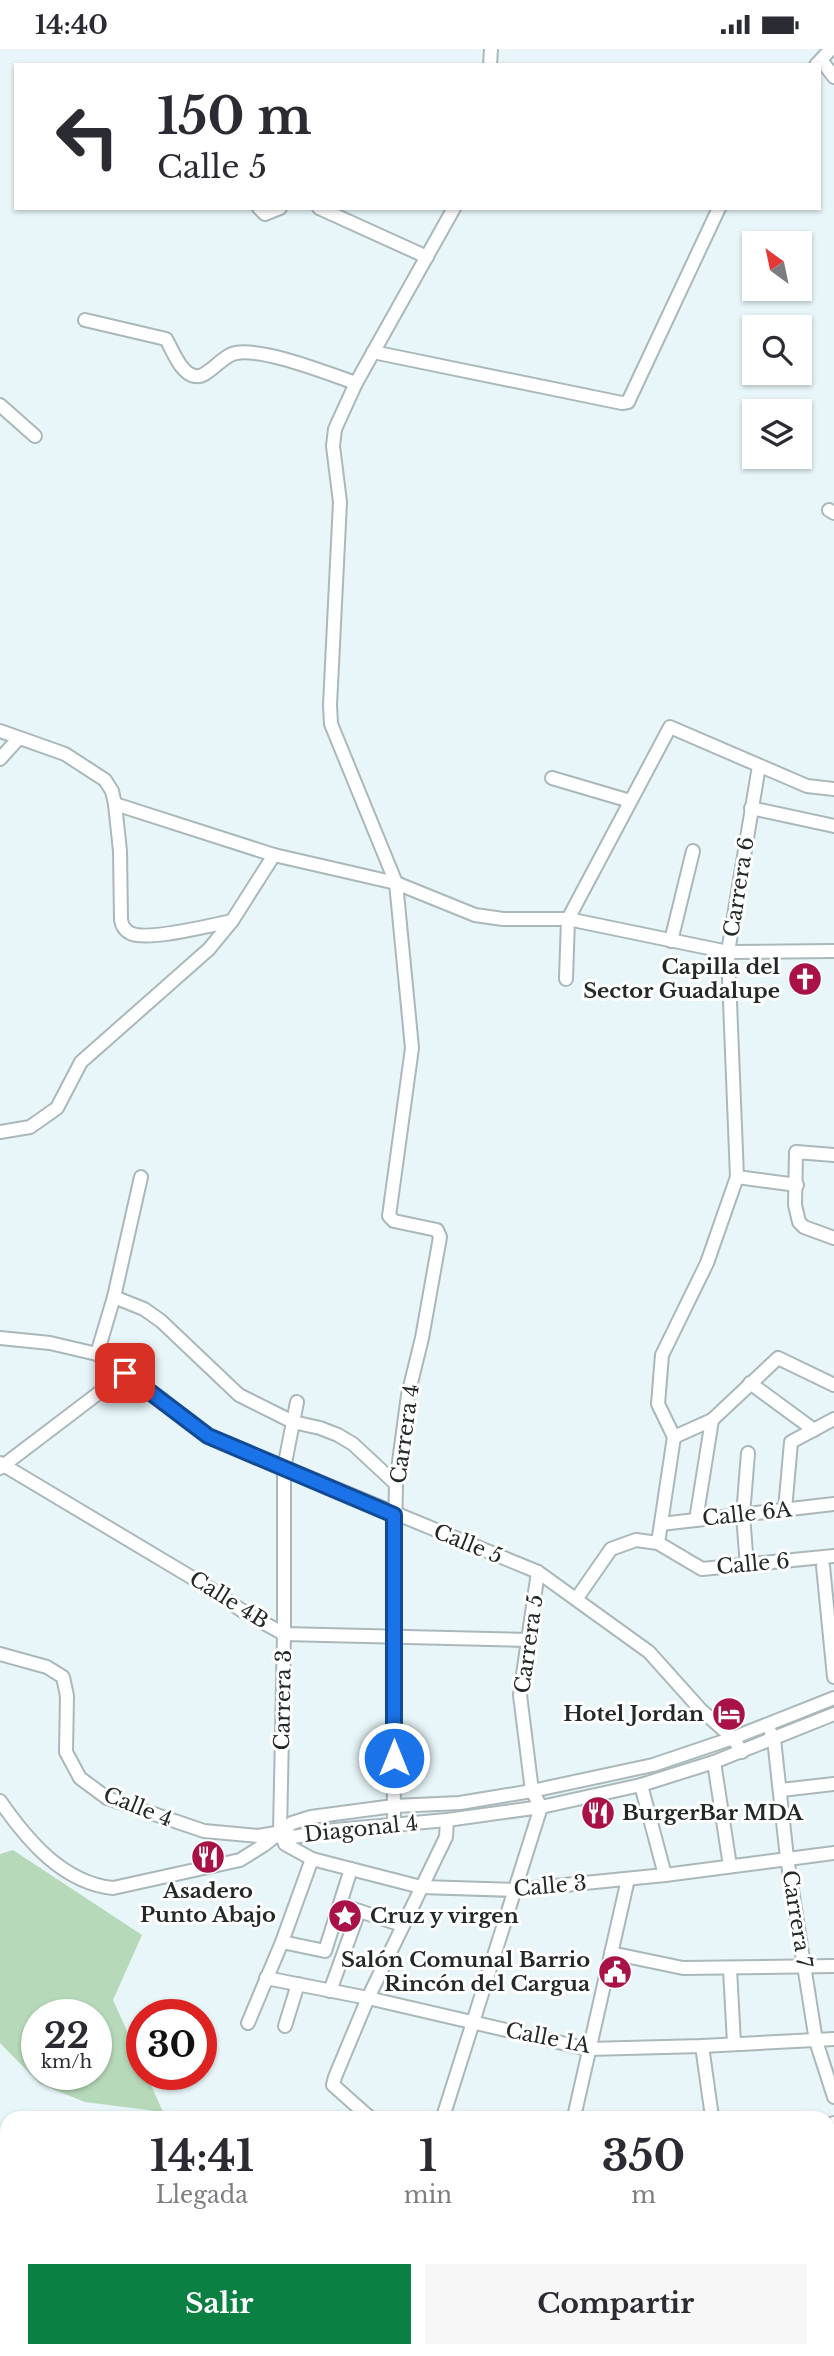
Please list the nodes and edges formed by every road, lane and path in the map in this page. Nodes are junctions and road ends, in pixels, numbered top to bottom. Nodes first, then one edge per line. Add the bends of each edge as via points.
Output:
1 (831, 49) edge
2 (818, 62) edge
3 (821, 65) edge
4 (834, 77) edge
5 (323, 210) edge
6 (453, 210) edge
7 (718, 210) edge
8 (427, 257) junction
9 (85, 320) dead end
10 (373, 352) junction
11 (356, 383) junction
12 (0, 405) edge
13 (35, 436) dead end
14 (0, 731) edge
15 (19, 738) junction
16 (0, 759) edge
17 (759, 766) junction
18 (552, 778) dead end
19 (834, 789) edge
20 (630, 801) junction
21 (115, 804) junction
22 (751, 808) junction
23 (834, 826) edge
24 (693, 851) dead end
25 (274, 855) junction
26 (396, 883) junction
27 (568, 919) junction
28 (232, 921) junction
29 (671, 941) junction
30 (834, 951) edge
31 (728, 952) junction
32 (566, 979) dead end
33 (0, 1132) edge
34 (834, 1155) edge
35 (141, 1177) dead end
36 (737, 1177) junction
37 (797, 1185) junction
38 (834, 1238) edge
39 (114, 1297) junction
40 (0, 1338) edge
41 (97, 1354) junction
42 (125, 1373) junction
43 (750, 1383) junction
44 (834, 1385) edge
45 (297, 1402) dead end
46 (834, 1419) edge
47 (712, 1420) junction
48 (293, 1422) junction
49 (814, 1430) junction
50 (674, 1437) junction
51 (748, 1453) dead end
52 (1, 1465) edge
53 (284, 1468) junction
54 (396, 1484) junction
55 (834, 1504) edge
56 (785, 1510) junction
57 (394, 1515) junction
58 (743, 1515) junction
59 (696, 1520) junction
60 (661, 1524) junction
61 (658, 1543) junction
62 (834, 1556) edge
63 (747, 1566) junction
64 (823, 1566) dead end
65 (538, 1572) junction
66 (577, 1598) junction
67 (284, 1634) junction
68 (393, 1636) junction
69 (528, 1640) junction
70 (0, 1654) edge
71 (834, 1677) edge
72 (834, 1698) edge
73 (834, 1714) edge
74 (767, 1725) junction
75 (733, 1738) junction
76 (774, 1739) junction
77 (743, 1752) junction
78 (714, 1762) junction
79 (834, 1784) edge
80 (641, 1785) junction
81 (781, 1790) junction
82 (531, 1791) junction
83 (0, 1801) edge
84 (394, 1806) junction
85 (541, 1807) junction
86 (447, 1821) junction
87 (394, 1824) junction
88 (280, 1832) junction
89 (834, 1853) edge
90 (787, 1858) junction
91 (312, 1859) junction
92 (730, 1866) junction
93 (351, 1869) junction
94 (665, 1875) junction
95 (628, 1879) junction
96 (421, 1887) junction
97 (514, 1890) junction
98 (341, 1905) junction
99 (359, 1911) junction
100 (402, 1925) junction
101 (282, 1942) junction
102 (611, 1953) junction
103 (834, 1966) edge
104 (804, 1968) junction
105 (730, 1969) junction
106 (266, 1979) junction
107 (298, 1984) junction
108 (330, 1991) junction
109 (368, 1998) junction
110 (248, 2023) dead end
111 (473, 2023) junction
112 (285, 2026) dead end
113 (834, 2039) edge
114 (816, 2041) junction
115 (734, 2043) junction
116 (702, 2046) junction
117 (588, 2049) junction
118 (834, 2097) edge
119 (362, 2111) edge
120 (445, 2111) edge
121 (574, 2111) edge
122 (711, 2111) edge

1 - 2 street
3 - 4 street
5 - 8 street
6 - 8 street
7 - 10 street via 628,402
8 - 10 street
9 - 11 street via 166,339 184,370 194,377 237,352 276,357
10 - 11 street
11 - 26 street via 335,429 333,446 340,502 331,724
12 - 13 street
14 - 15 street
15 - 16 street
15 - 21 street via 65,754 105,780
17 - 19 street via 807,786
17 - 20 street via 670,727
17 - 22 street, Carrera 6
18 - 20 street
20 - 27 street
21 - 25 street
21 - 28 street via 122,926 131,934 148,936
22 - 23 street
22 - 31 street, Carrera 6
24 - 29 street
25 - 26 street
25 - 28 street
26 - 27 street via 475,915
26 - 54 street, Carrera 4 via 412,1048 388,1216 439,1233
27 - 29 street
27 - 32 street
28 - 33 street via 209,949 81,1062 57,1108 30,1127
29 - 31 street
30 - 31 street
31 - 36 street, Carrera 6
34 - 37 street via 796,1152
35 - 39 street
36 - 37 street
36 - 50 street via 707,1263 662,1355 658,1404
37 - 38 street via 799,1222
39 - 41 street
39 - 48 street via 161,1321 239,1395
40 - 41 street, Calle 5
41 - 42 street, Calle 5
42 - 52 street
42 - 53 street, Calle 5 via 195,1429
43 - 44 street via 775,1360
43 - 47 street
43 - 49 street
45 - 48 street, Carrera 3
46 - 49 street
47 - 50 street
47 - 59 street
48 - 53 street, Carrera 3
48 - 54 street via 320,1428 353,1444
49 - 56 street via 791,1442
50 - 60 street
51 - 58 street
52 - 67 street, Calle 4B
53 - 57 street, Calle 5
53 - 67 street, Carrera 3
54 - 57 street, Carrera 4
55 - 56 street, Calle 6A
56 - 58 street, Calle 6A
57 - 65 street, Calle 5
57 - 68 street, Carrera 4
58 - 59 street, Calle 6A
58 - 63 street
59 - 60 street, Calle 6A
60 - 61 street
61 - 63 street, Calle 6 via 702,1569
61 - 66 street, Calle 6 via 636,1540 611,1549
62 - 63 street, Calle 6
64 - 71 street
65 - 66 street, Calle 5
65 - 69 street, Carrera 5
66 - 75 street, Calle 5 via 649,1651 701,1710
67 - 68 street, Calle 4B
67 - 88 street, Carrera 3
68 - 69 street, Calle 4B
68 - 84 street, Carrera 4
69 - 82 street, Carrera 5 via 520,1695
70 - 88 street, Calle 4 via 47,1667 63,1677 66,1752 80,1778 107,1798 204,1831 258,1836
72 - 74 street, Diagonal 4
73 - 76 street, Diagonal 4
74 - 75 street, Diagonal 4
74 - 76 street, Carrera 7
75 - 77 street, Calle 5
75 - 82 street, Diagonal 4 via 653,1765
76 - 77 street, Diagonal 4
76 - 81 street, Carrera 7
77 - 78 street, Diagonal 4
78 - 80 street, Diagonal 4
78 - 92 street
79 - 81 street
80 - 85 street, Diagonal 4
80 - 94 street
81 - 90 street, Carrera 7
82 - 84 street, Diagonal 4 via 460,1803
82 - 85 street, Carrera 5
83 - 88 street via 30,1840 65,1872 103,1887 227,1864 249,1855
84 - 87 street, Carrera 4
84 - 88 street, Diagonal 4 via 311,1817
85 - 86 street, Diagonal 4
85 - 97 street
86 - 87 street, Diagonal 4
86 - 96 street via 446,1837
87 - 88 street, Diagonal 4 via 293,1837
88 - 91 street, Calle 3 via 285,1844
89 - 90 street, Calle 3
90 - 92 street, Calle 3
90 - 104 street, Carrera 7
91 - 93 street, Calle 3
91 - 101 street
92 - 94 street, Calle 3
93 - 96 street, Calle 3
93 - 98 street
94 - 95 street, Calle 3
95 - 97 street, Calle 3
95 - 102 street
96 - 97 street, Calle 3
96 - 100 street
97 - 111 street
98 - 99 street
98 - 101 street via 325,1951
99 - 100 street
99 - 108 street
100 - 109 street
101 - 106 street
102 - 105 street via 683,1968
102 - 117 street
103 - 104 street
104 - 105 street
104 - 114 street, Carrera 7
105 - 115 street
106 - 107 street, Calle 1A
106 - 110 street
107 - 108 street, Calle 1A
107 - 112 street
108 - 109 street, Calle 1A
109 - 111 street, Calle 1A
109 - 119 street via 333,2085
111 - 117 street, Calle 1A
111 - 120 street
113 - 114 street, Calle 1A
114 - 115 street, Calle 1A
114 - 118 street, Carrera 7
115 - 116 street, Calle 1A
116 - 117 street, Calle 1A
116 - 122 street
117 - 121 street

